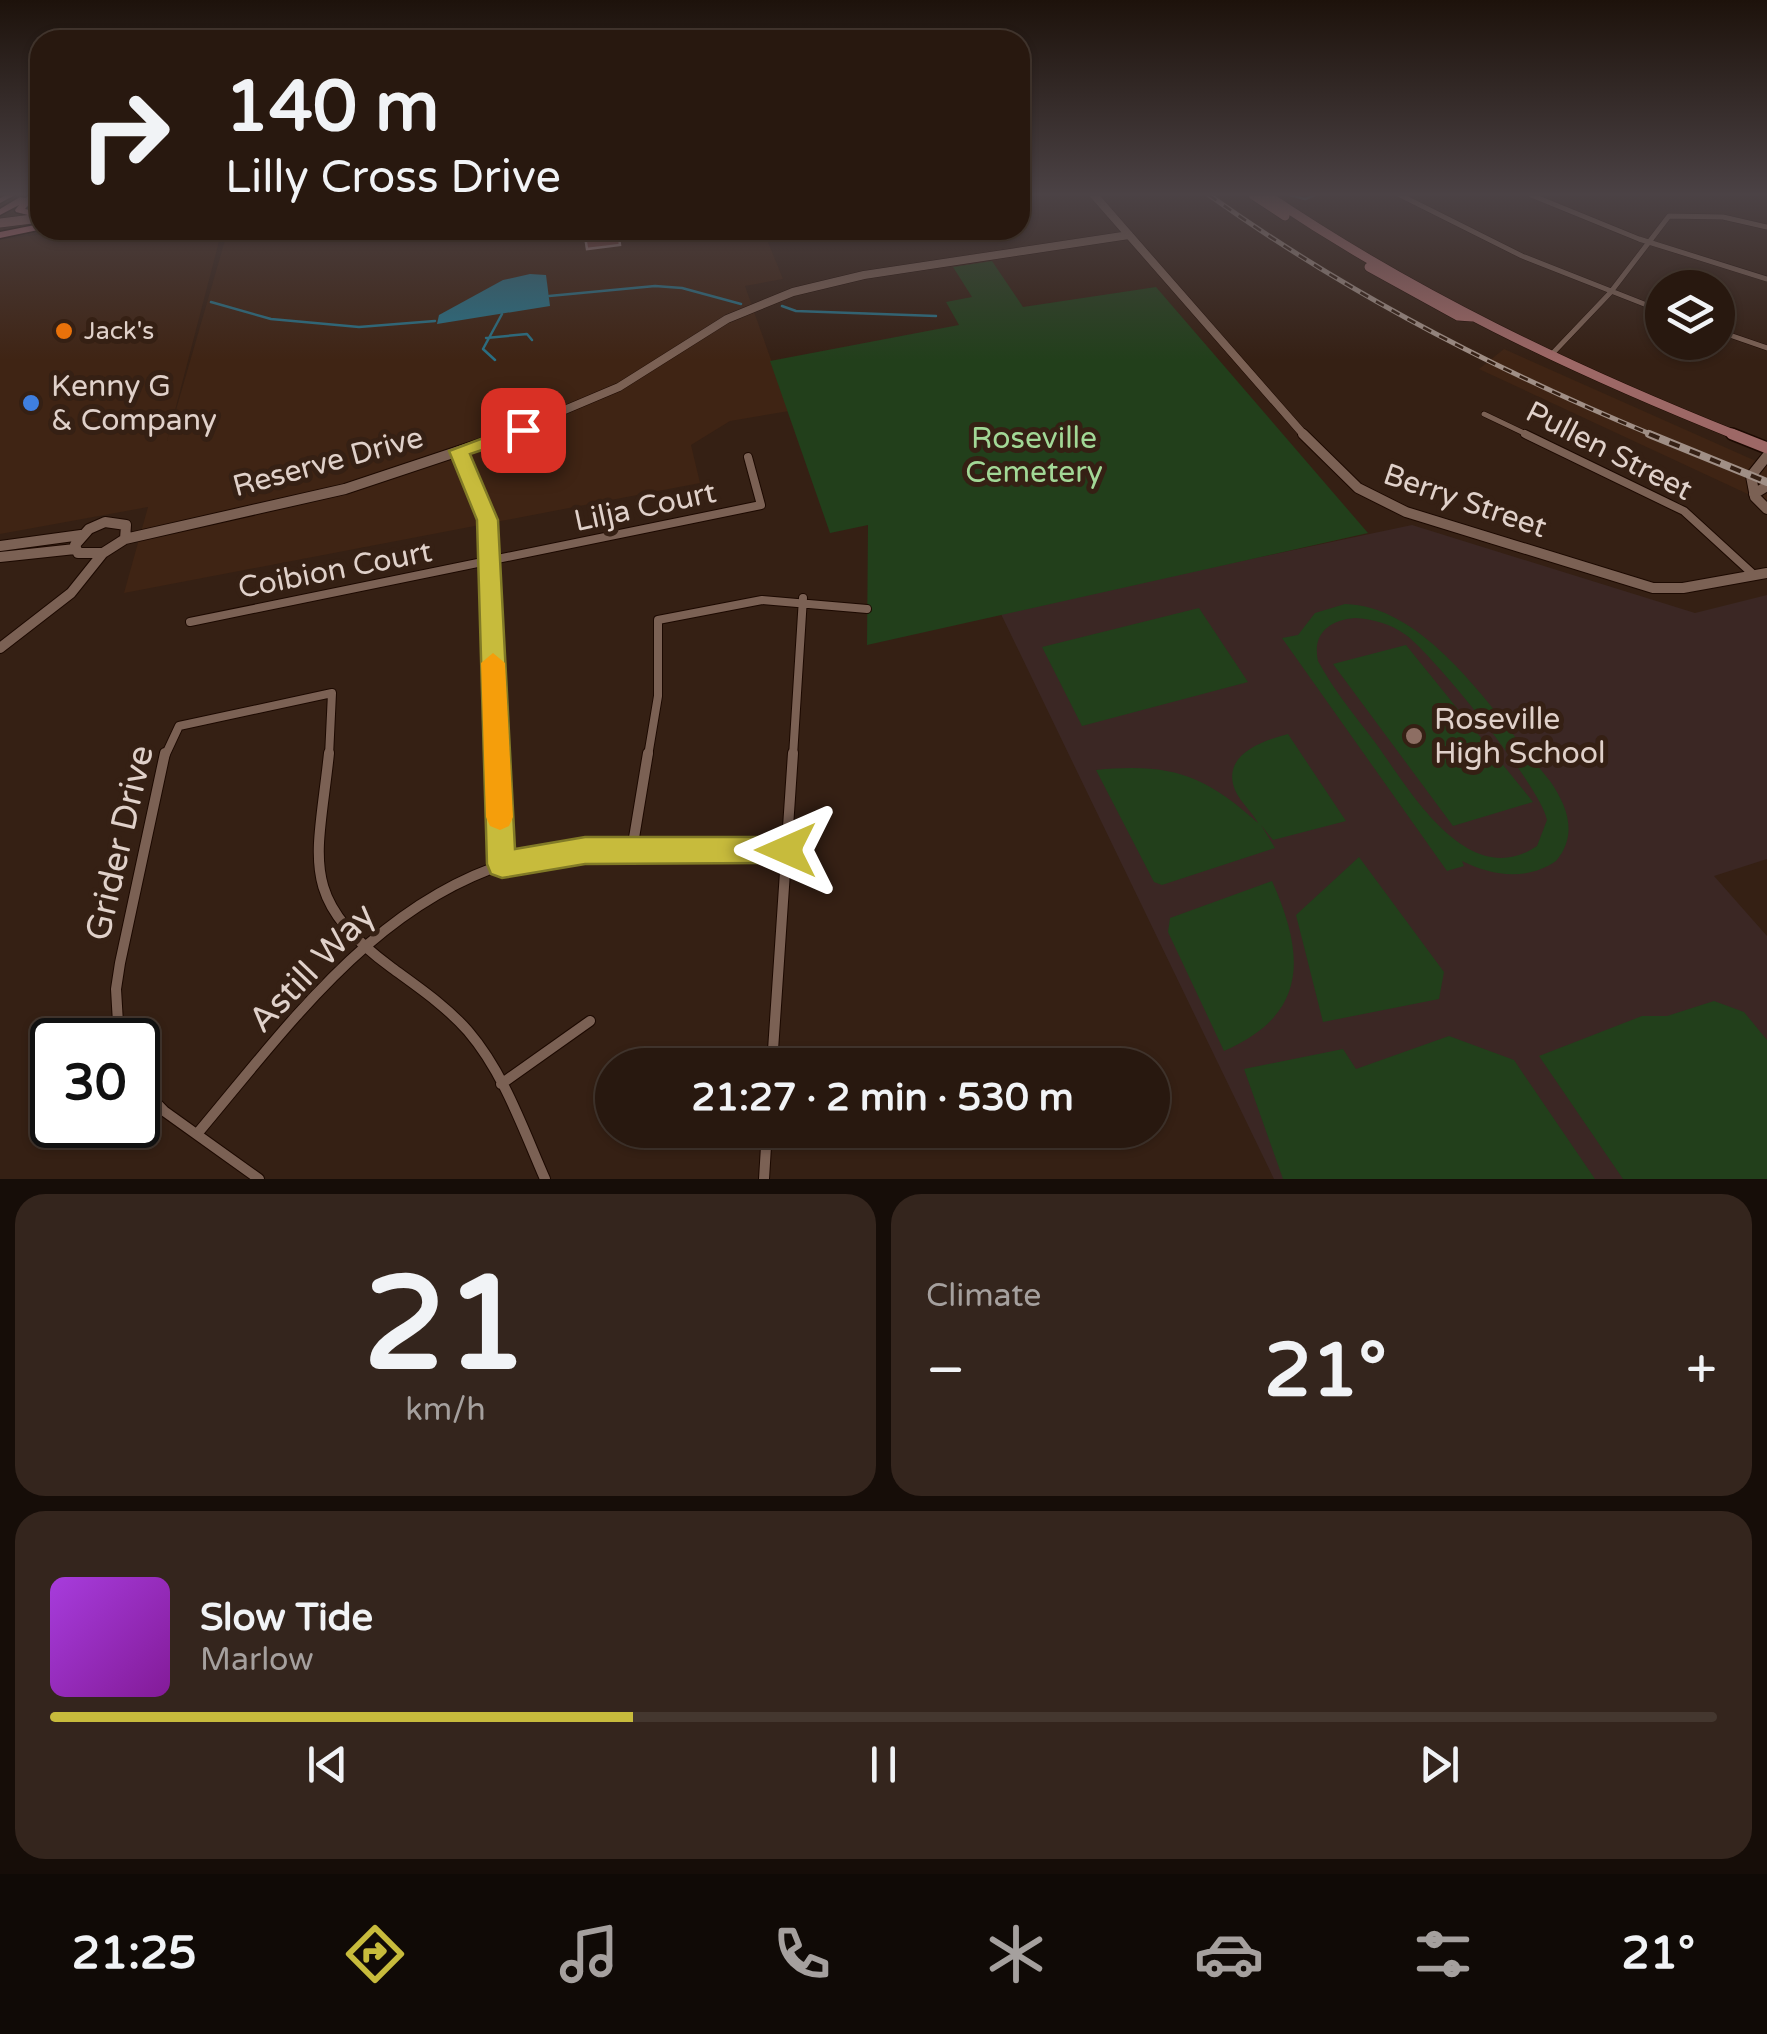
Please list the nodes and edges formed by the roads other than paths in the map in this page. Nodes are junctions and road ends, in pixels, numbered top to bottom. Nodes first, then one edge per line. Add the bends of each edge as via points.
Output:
1 (1032, 250) edge
2 (1142, 250) edge
3 (1342, 250) edge
4 (1347, 250) edge
5 (1357, 250) edge
6 (1510, 250) edge
7 (1640, 250) edge
8 (1678, 250) edge
9 (1394, 273) junction
10 (1767, 279) edge
11 (1610, 293) junction
12 (1645, 305) edge
13 (1472, 317) junction
14 (1735, 337) edge
15 (1767, 348) edge
16 (1551, 355) junction
17 (1484, 414) dead end
18 (459, 451) junction
19 (1767, 452) edge
20 (748, 457) dead end
21 (1767, 486) edge
22 (1754, 494) junction
23 (1767, 509) edge
24 (126, 525) junction
25 (157, 528) junction
26 (82, 534) junction
27 (125, 540) junction
28 (0, 546) edge
29 (76, 549) junction
30 (103, 554) junction
31 (88, 556) junction
32 (0, 557) edge
33 (489, 562) junction
34 (88, 570) junction
35 (1767, 573) edge
36 (1754, 576) junction
37 (803, 598) junction
38 (867, 609) dead end
39 (190, 622) dead end
40 (0, 648) edge
41 (632, 850) junction
42 (786, 850) junction
43 (502, 864) junction
44 (364, 945) junction
45 (119, 1018) edge
46 (590, 1021) dead end
47 (773, 1048) edge
48 (501, 1084) junction
49 (160, 1107) edge
50 (198, 1134) junction
51 (766, 1148) edge
52 (259, 1179) edge
53 (545, 1179) edge
54 (764, 1179) edge

1 - 18 street, Reserve Drive via 793,292 727,319 580,407
2 - 36 street, Berry Street via 1320,455 1369,495 1653,588
3 - 13 main road via 1458,316
4 - 9 main road
5 - 9 main road
6 - 11 street
7 - 11 street
8 - 10 street
9 - 13 main road
11 - 12 street
11 - 16 street
13 - 16 main road
14 - 15 street
16 - 19 main road
17 - 36 street, Pullen Street via 1684,511
18 - 25 street, Reserve Drive via 304,500
18 - 33 street via 486,509
19 - 22 street via 1751,476
20 - 33 street, Lilja Court via 760,505
21 - 22 street
22 - 23 street
24 - 25 street, Reserve Drive
24 - 26 street, Reserve Drive via 106,522
24 - 27 street
25 - 27 street, Reserve Drive
26 - 28 street
26 - 29 street
27 - 30 street, Reserve Drive
29 - 31 street
29 - 32 street
30 - 31 street
30 - 34 street
31 - 34 street
33 - 39 street, Coibion Court
33 - 43 street
34 - 40 street via 71,593
35 - 36 street, Berry Street
37 - 38 street
37 - 41 street via 758,597 658,620 658,696
37 - 42 street
41 - 42 street, Astill Way
41 - 43 street, Astill Way via 562,852
42 - 47 street
43 - 44 street, Astill Way via 430,898
44 - 45 street, Grider Drive via 330,911 320,882 332,693 179,726 166,749 118,976
44 - 48 street via 448,1010
44 - 50 street, Astill Way
46 - 48 street
48 - 53 street
49 - 50 street
50 - 52 street
51 - 54 street

